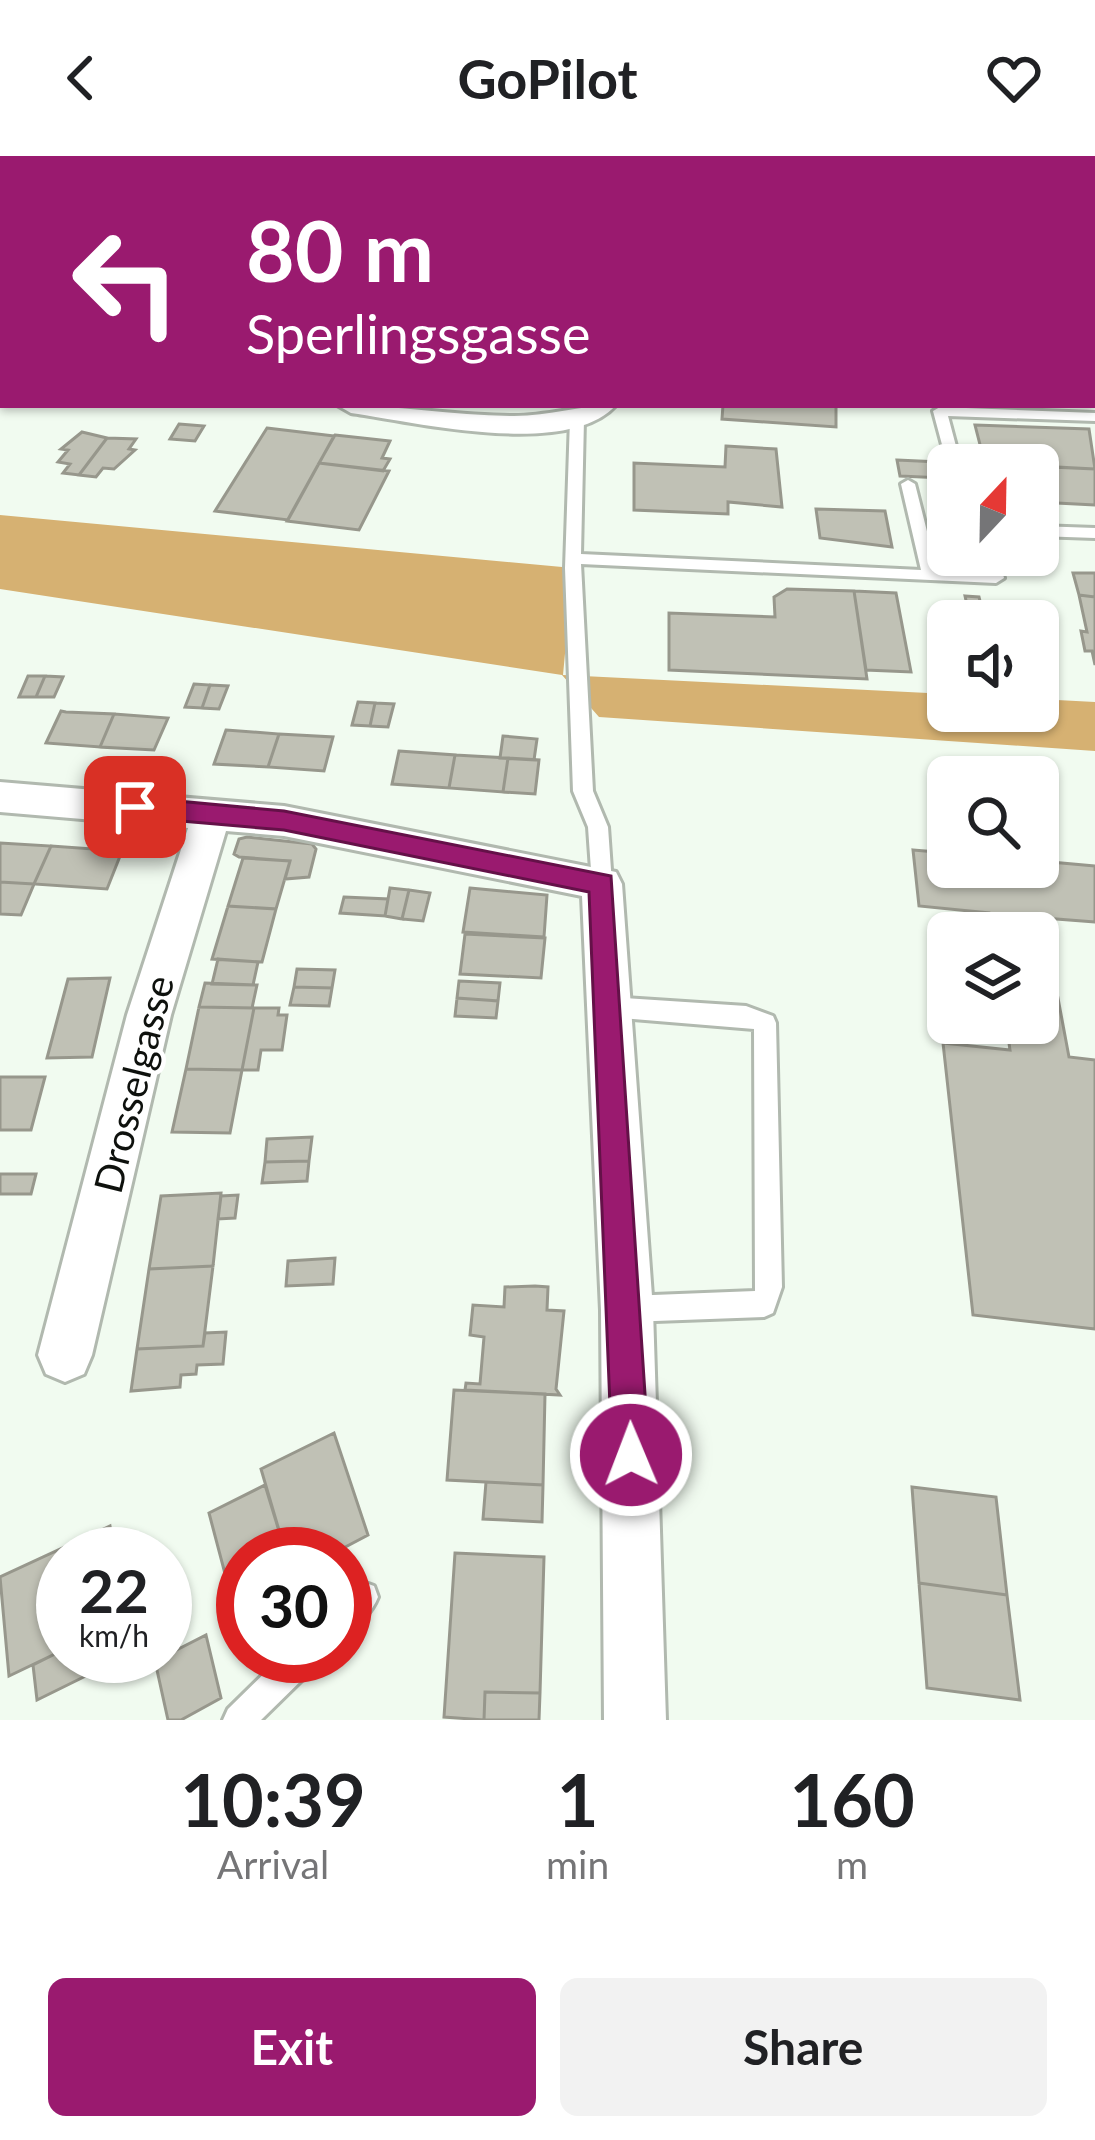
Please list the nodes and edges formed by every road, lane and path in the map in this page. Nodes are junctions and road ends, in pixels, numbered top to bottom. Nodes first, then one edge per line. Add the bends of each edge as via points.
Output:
1 (377, 408) edge
2 (590, 412) edge
3 (1095, 417) edge
4 (949, 444) edge
5 (908, 484) dead end
6 (1059, 532) edge
7 (1095, 533) edge
8 (573, 559) junction
9 (927, 560) edge
10 (927, 576) edge
11 (931, 576) edge
12 (995, 576) edge
13 (0, 797) edge
14 (212, 815) junction
15 (602, 884) junction
16 (609, 1007) junction
17 (627, 1310) junction
18 (65, 1355) dead end
19 (277, 1683) edge
20 (239, 1720) edge
21 (635, 1720) edge

1 - 2 street via 523,425
2 - 8 lane
3 - 4 lane via 940,411
5 - 9 lane
6 - 7 lane
8 - 10 lane
8 - 15 lane via 584,790 598,827
11 - 12 lane
13 - 14 street
14 - 15 street via 284,820
14 - 18 street, Drosselgasse via 149,1015
15 - 16 street
16 - 17 street
16 - 17 lane via 765,1023 764,1304
17 - 21 street
19 - 20 lane

